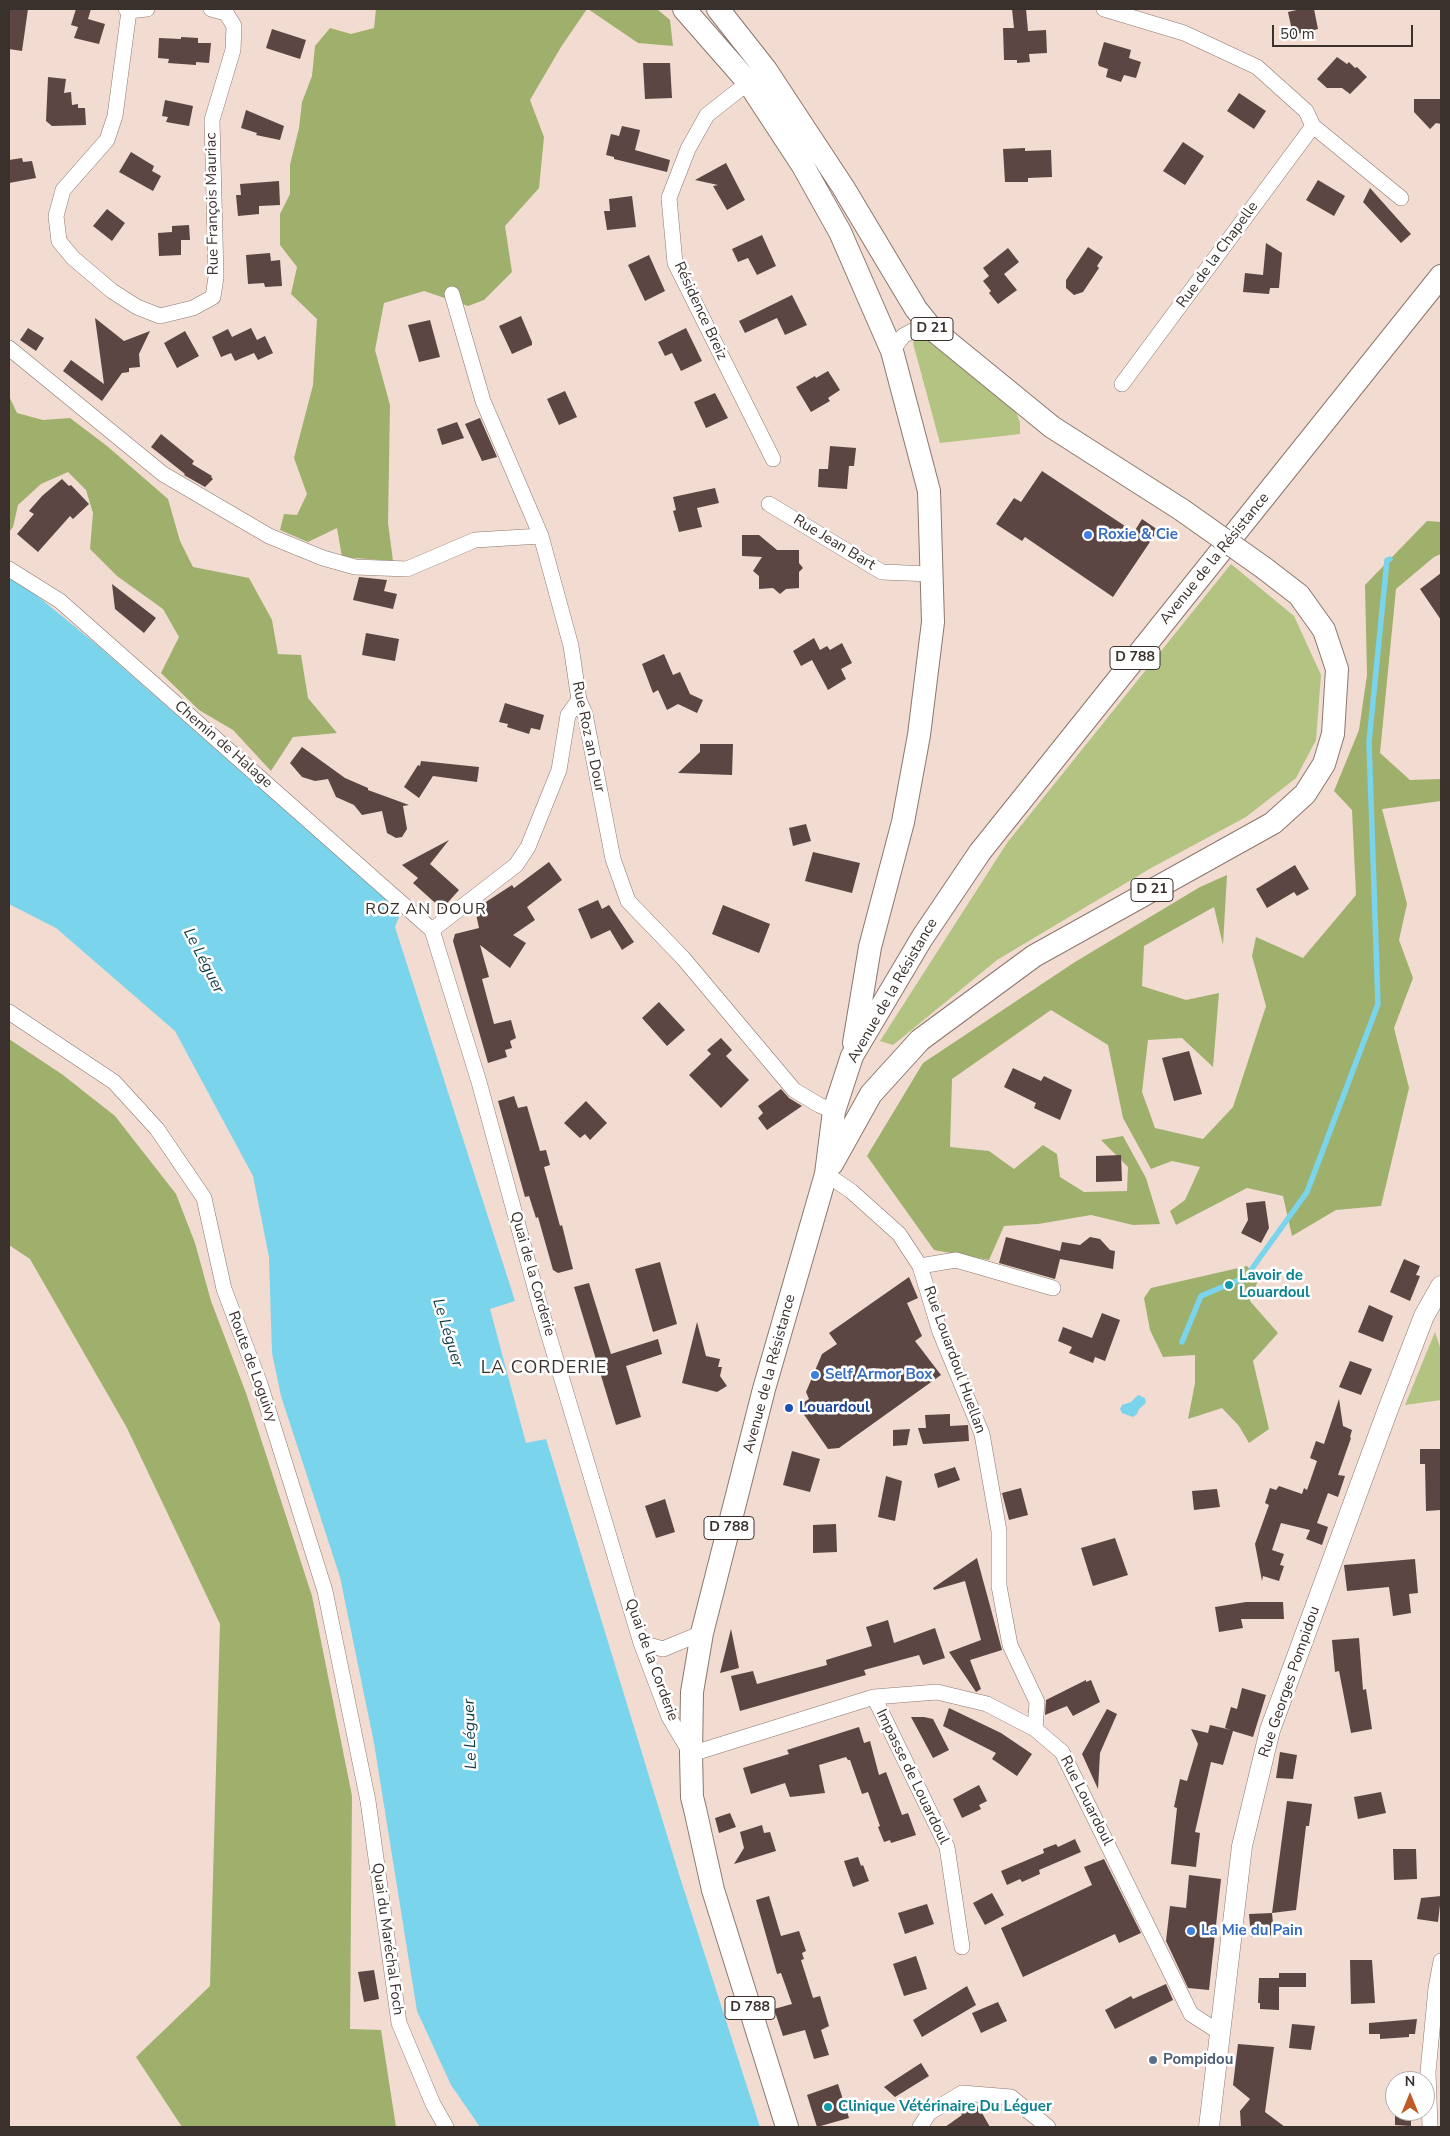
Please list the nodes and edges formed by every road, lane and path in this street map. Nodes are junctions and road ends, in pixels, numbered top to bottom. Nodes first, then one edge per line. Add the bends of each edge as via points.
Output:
1 (147, 9) edge
2 (211, 9) edge
3 (684, 9) edge
4 (718, 9) edge
5 (1104, 9) edge
6 (127, 10) edge
7 (232, 11) edge
8 (1138, 13) edge
9 (757, 76) junction
10 (1313, 126) junction
11 (1401, 198) dead end
12 (1441, 276) edge
13 (452, 294) dead end
14 (932, 329) junction
15 (9, 348) edge
16 (892, 351) junction
17 (1122, 384) dead end
18 (773, 459) dead end
19 (769, 504) dead end
20 (541, 536) junction
21 (9, 569) edge
22 (931, 574) junction
23 (579, 700) junction
24 (432, 930) junction
25 (9, 1012) edge
26 (852, 1056) junction
27 (834, 1111) junction
28 (826, 1174) junction
29 (920, 1266) junction
30 (1441, 1286) edge
31 (1053, 1288) dead end
32 (702, 1633) junction
33 (641, 1643) junction
34 (874, 1697) junction
35 (1035, 1730) junction
36 (691, 1754) junction
37 (368, 1801) joint
38 (962, 1947) dead end
39 (1441, 1961) edge
40 (1219, 2032) junction
41 (1428, 2071) edge
42 (446, 2127) edge
43 (787, 2127) edge
44 (920, 2127) edge
45 (1048, 2127) edge
46 (1209, 2127) edge

1 - 6 street, Rue François Mauriac
2 - 7 street, Rue François Mauriac
3 - 9 main road, D 21
4 - 9 main road, D 21
5 - 8 street
6 - 7 street, Rue François Mauriac via 116,116 106,140 63,190 56,216 59,241 73,258 112,291 137,307 160,316 192,308 212,296 216,277 212,120 233,50
8 - 10 street via 1257,67 1306,110
9 - 14 main road, D 21 via 847,195 916,310
9 - 16 main road, D 21 via 840,232
9 - 18 street, Résidence Breiz via 707,115 688,149 669,198 675,264
10 - 11 street
10 - 17 street, Rue de la Chapelle
12 - 26 main road, Avenue de la Résistance / D 788 via 980,852 922,938
13 - 20 street, Rue Roz an Dour via 483,401
14 - 16 street via 912,331 903,336
14 - 28 main road, D 21, bridge via 1052,426 1182,510 1298,595 1324,630 1337,669 1333,734 1324,764 1305,794 1272,823 1034,956 920,1040 872,1094
15 - 20 street via 163,474 269,536 323,558 355,567 407,570 475,540
16 - 22 main road, D 21 via 929,491
19 - 22 street, Rue Jean Bart via 882,572
20 - 23 street, Rue Roz an Dour via 571,646
21 - 24 street, Chemin de Halage via 60,601
22 - 26 main road, D 21 via 932,622 919,735 903,822 870,947
23 - 24 street via 568,715 559,770 528,847 516,865
23 - 27 street, Rue Roz an Dour via 585,714 613,859 628,901 683,958 794,1090
24 - 33 street, Quai de la Corderie
25 - 37 street, Route de Loguivy via 114,1082 157,1128 204,1198 224,1289 260,1384 325,1591
26 - 27 main road, Avenue de la Résistance / D 788
27 - 28 main road, Avenue de la Résistance / D 788
28 - 29 street, Rue Louardoul Huellan via 851,1191 899,1234
28 - 32 main road, Avenue de la Résistance / D 788 via 774,1353
29 - 31 street via 956,1260
29 - 35 street, Rue Louardoul Huellan via 940,1332 982,1434 998,1532 999,1586 1010,1645 1038,1702
30 - 40 main road, Rue Georges Pompidou via 1424,1316 1387,1412 1270,1730 1242,1846
32 - 33 street via 663,1649
32 - 36 main road, Avenue de la Résistance / D 788 via 692,1692
33 - 36 street, Quai de la Corderie via 669,1717
34 - 35 street, Rue Louardoul via 937,1692 987,1704
34 - 36 street, Rue Louardoul
34 - 38 street, Impasse de Louardoul via 947,1847
35 - 40 street, Rue Louardoul via 1062,1752 1191,2014
36 - 43 main road, Avenue de la Résistance / D 788 via 692,1797 713,1890
37 - 42 street, Quai du Maréchal Foch via 399,2024
39 - 41 street
40 - 46 main road, Rue Georges Pompidou
44 - 45 street via 929,2113 962,2093 1011,2097

